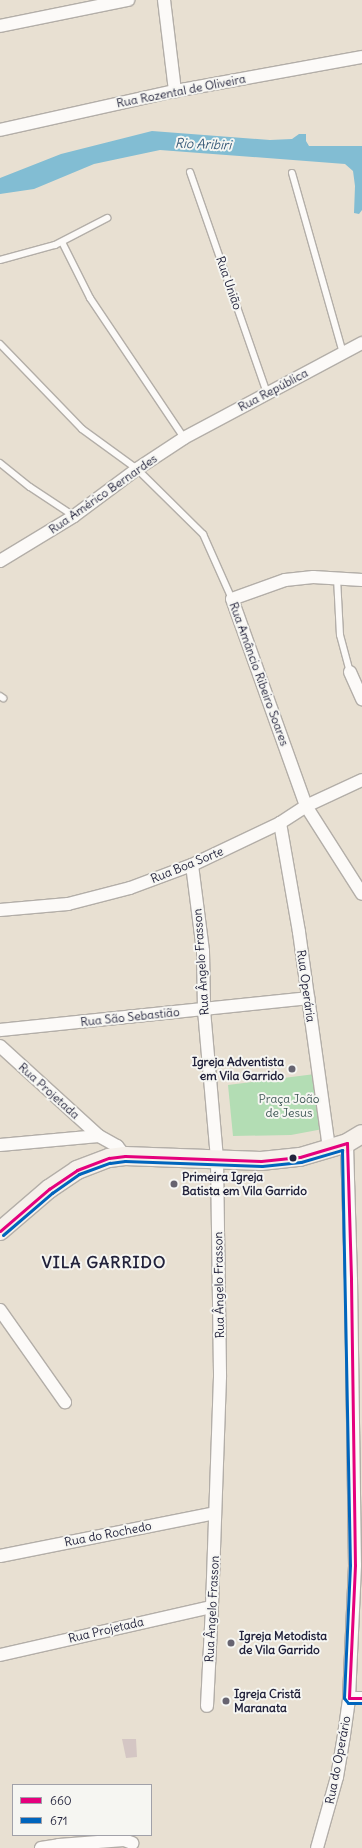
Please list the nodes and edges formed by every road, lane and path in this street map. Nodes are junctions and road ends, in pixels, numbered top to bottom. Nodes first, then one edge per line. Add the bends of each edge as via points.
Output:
1 (128, 0) edge
2 (164, 0) edge
3 (0, 26) edge
4 (362, 57) edge
5 (175, 91) junction
6 (0, 130) edge
7 (190, 172) dead end
8 (292, 173) dead end
9 (107, 218) dead end
10 (62, 242) junction
11 (0, 260) edge
12 (362, 343) edge
13 (0, 344) edge
14 (343, 353) junction
15 (267, 393) junction
16 (184, 438) junction
17 (0, 463) edge
18 (137, 469) junction
19 (74, 516) junction
20 (0, 561) edge
21 (337, 578) junction
22 (362, 580) edge
23 (232, 599) junction
24 (350, 672) joint
25 (362, 699) edge
26 (362, 780) edge
27 (306, 806) junction
28 (280, 823) junction
29 (192, 865) junction
30 (362, 894) edge
31 (0, 910) edge
32 (308, 998) junction
33 (204, 1010) junction
34 (0, 1030) edge
35 (0, 1046) edge
36 (98, 1136) junction
37 (354, 1138) edge
38 (0, 1145) edge
39 (329, 1149) junction
40 (125, 1156) junction
41 (217, 1158) junction
42 (0, 1230) edge
43 (0, 1310) edge
44 (65, 1402) dead end
45 (216, 1513) junction
46 (0, 1556) edge
47 (212, 1607) junction
48 (0, 1655) edge
49 (349, 1698) junction
50 (362, 1698) edge
51 (207, 1706) dead end
52 (132, 1845) edge
53 (41, 1848) edge
54 (318, 1848) edge

1 - 3 street
2 - 5 street
4 - 5 street, Rua Rozental de Oliveira
5 - 6 street, Rua Rozental de Oliveira
7 - 15 lane, Rua União
8 - 14 lane
9 - 10 lane
10 - 11 lane
10 - 16 lane via 90,298
12 - 14 street, Rua República
13 - 18 lane, Rua Amâncio Ribeiro Soares via 82,428
14 - 15 street, Rua República
15 - 16 street, Rua República
16 - 18 street, Rua Américo Bernardes
17 - 19 lane via 30,487
18 - 19 street, Rua Américo Bernardes
18 - 23 lane, Rua Amâncio Ribeiro Soares via 203,534
19 - 20 street, Rua Américo Bernardes
21 - 22 street
21 - 23 street via 285,580
21 - 24 lane via 340,635
23 - 27 street, Rua Amâncio Ribeiro Soares
24 - 25 street
26 - 27 street, Rua Boa Sorte
27 - 28 street, Rua Boa Sorte
27 - 30 street, Rua Amâncio Ribeiro Soares
28 - 29 street, Rua Boa Sorte
28 - 32 street, Rua Operária
29 - 31 street, Rua Boa Sorte via 130,888 68,904
29 - 33 street, Rua Ângelo Frasson via 203,951
32 - 33 street, Rua São Sebastião
32 - 39 street, Rua Operária
33 - 34 street, Rua São Sebastião
33 - 41 street, Rua Ângelo Frasson
35 - 36 street, Rua Projetada
36 - 38 street
36 - 40 street, Rua Projetada via 117,1146
37 - 39 street
37 - 49 street, Rua do Operário via 351,1280 355,1565
39 - 41 street via 300,1157 261,1161
40 - 41 street
40 - 42 street via 109,1158 77,1170 49,1189
41 - 45 street, Rua Ângelo Frasson via 220,1377
43 - 44 street
45 - 46 street, Rua do Rochedo
45 - 47 street, Rua Ângelo Frasson
47 - 48 street, Rua Projetada
47 - 51 street, Rua Ângelo Frasson
49 - 50 street
49 - 54 street, Rua do Operário via 337,1777
52 - 53 street via 124,1840

